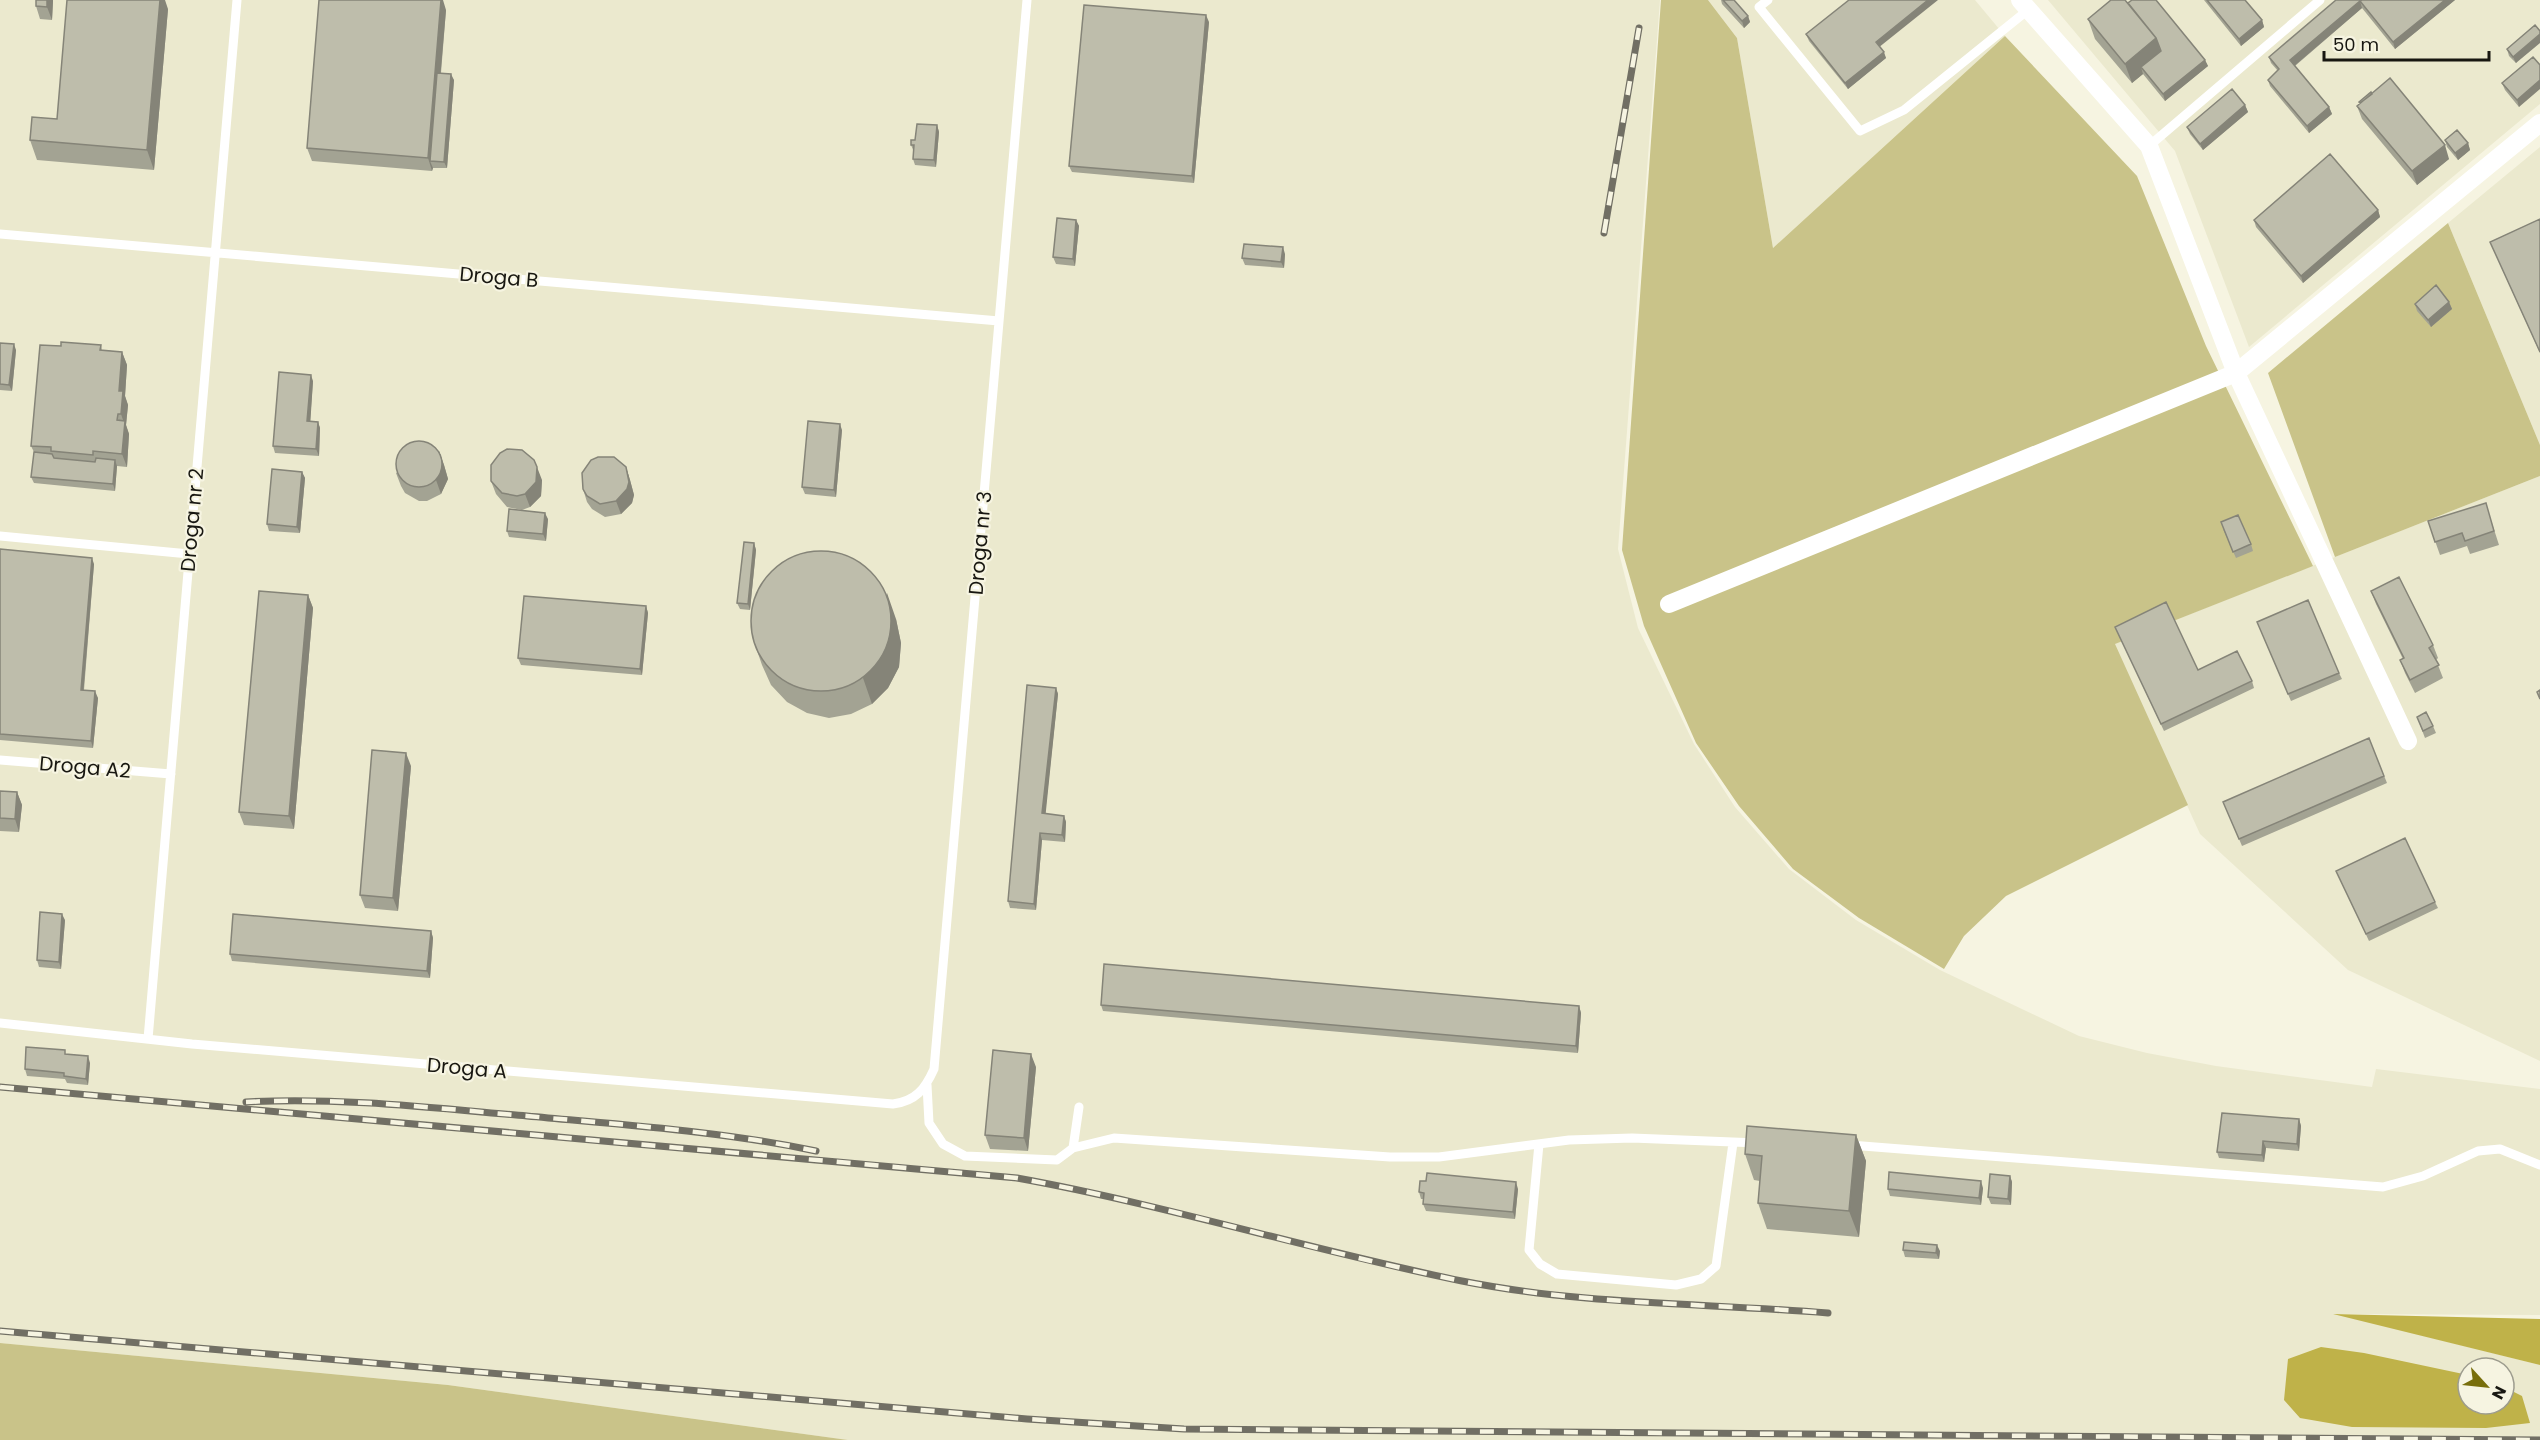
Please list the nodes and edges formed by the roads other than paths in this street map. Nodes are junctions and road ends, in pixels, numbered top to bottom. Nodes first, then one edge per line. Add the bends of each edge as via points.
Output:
1 (237, 0) edge
2 (1027, 0) edge
3 (1768, 0) edge
4 (2320, 0) edge
5 (2024, 5) edge
6 (2540, 123) edge
7 (2149, 146) junction
8 (0, 234) edge
9 (215, 253) junction
10 (999, 321) junction
11 (2236, 373) junction
12 (0, 536) edge
13 (189, 554) junction
14 (1669, 604) dead end
15 (2408, 741) dead end
16 (0, 760) edge
17 (171, 774) junction
18 (0, 1023) edge
19 (148, 1040) junction
20 (927, 1085) junction
21 (1079, 1107) dead end
22 (1772, 1142) edge
23 (1733, 1143) junction
24 (1539, 1144) junction
25 (1842, 1144) edge
26 (1073, 1148) junction
27 (2540, 1165) edge

1 - 9 lane, Droga nr 2
2 - 10 lane, Droga nr 3
3 - 5 lane via 1759,7 1860,131 1904,110
4 - 7 lane
5 - 7 street
6 - 11 street
7 - 11 street
8 - 9 lane, Droga B
9 - 10 lane, Droga B
9 - 13 lane, Droga nr 2
10 - 20 lane, Droga nr 3 via 934,1069
11 - 14 street
11 - 15 street
12 - 13 lane
13 - 17 lane, Droga nr 2
16 - 17 lane, Droga A2
17 - 19 lane, Droga nr 2
18 - 19 lane, Droga A
19 - 20 lane, Droga A via 893,1104 916,1097
20 - 26 lane, Droga nr 3 via 929,1123 943,1144 965,1156 1057,1160
21 - 26 lane
22 - 23 lane, Droga nr 3
23 - 24 lane, Droga nr 3 via 1632,1138
23 - 24 lane via 1716,1266 1701,1279 1676,1285 1557,1274 1540,1264 1529,1250
24 - 26 lane, Droga nr 3 via 1439,1157 1114,1138
25 - 27 lane via 2383,1187 2423,1176 2478,1151 2500,1149

